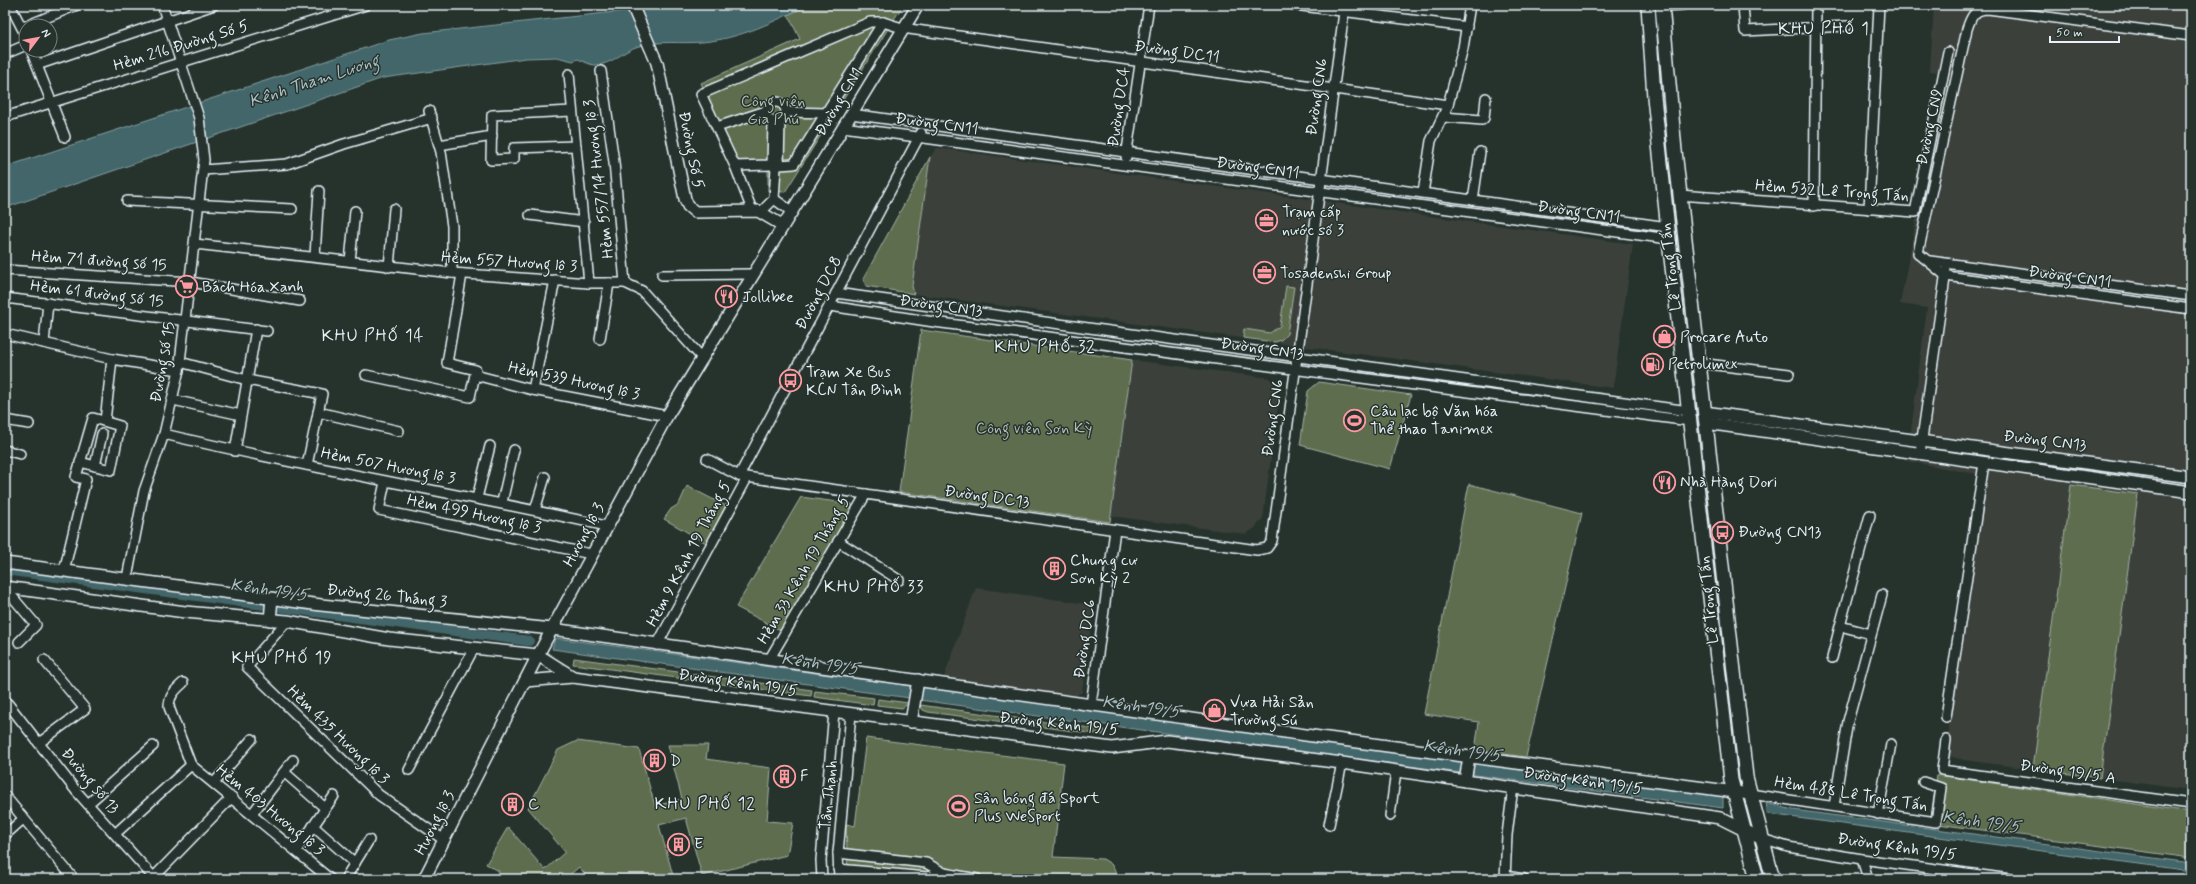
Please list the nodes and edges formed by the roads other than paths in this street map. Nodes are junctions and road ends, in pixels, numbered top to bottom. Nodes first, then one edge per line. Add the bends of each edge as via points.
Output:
1 (10, 5) edge
2 (77, 5) edge
3 (162, 5) edge
4 (214, 5) edge
5 (366, 5) edge
6 (632, 5) edge
7 (918, 5) edge
8 (1149, 5) edge
9 (1294, 5) edge
10 (1470, 5) edge
11 (1648, 5) edge
12 (1683, 5) edge
13 (1742, 5) edge
14 (1816, 5) edge
15 (1879, 5) edge
16 (1662, 6) edge
17 (1344, 8) edge
18 (18, 18) edge
19 (49, 18) edge
20 (167, 21) junction
21 (883, 22) junction
22 (1847, 26) dead end
23 (1467, 27) junction
24 (902, 28) junction
25 (1815, 28) junction
26 (2191, 36) edge
27 (18, 48) edge
28 (1948, 52) dead end
29 (5, 54) edge
30 (34, 58) edge
31 (180, 62) junction
32 (1140, 62) junction
33 (36, 64) junction
34 (601, 71) dead end
35 (568, 74) dead end
36 (1333, 89) junction
37 (1486, 98) dead end
38 (52, 102) junction
39 (1448, 105) junction
40 (572, 111) junction
41 (766, 111) junction
42 (787, 112) junction
43 (826, 113) junction
44 (852, 114) junction
45 (5, 117) edge
46 (1443, 117) junction
47 (777, 122) junction
48 (926, 124) junction
49 (717, 127) junction
50 (843, 127) junction
51 (492, 136) junction
52 (919, 137) junction
53 (65, 138) dead end
54 (438, 144) junction
55 (576, 146) junction
56 (1127, 152) junction
57 (1480, 152) dead end
58 (1126, 165) junction
59 (735, 166) junction
60 (776, 166) junction
61 (203, 170) junction
62 (1321, 178) junction
63 (319, 191) dead end
64 (1319, 192) junction
65 (1423, 193) junction
66 (1680, 195) junction
67 (774, 199) junction
68 (1474, 200) junction
69 (127, 201) dead end
70 (199, 206) junction
71 (1814, 206) junction
72 (292, 209) dead end
73 (394, 209) dead end
74 (1869, 209) junction
75 (355, 211) dead end
76 (756, 211) junction
77 (790, 213) junction
78 (530, 215) dead end
79 (584, 222) junction
80 (782, 225) junction
81 (1669, 233) junction
82 (195, 244) junction
83 (315, 256) junction
84 (350, 261) junction
85 (1930, 261) junction
86 (1947, 264) junction
87 (389, 267) junction
88 (5, 270) edge
89 (452, 273) junction
90 (462, 274) junction
91 (752, 274) junction
92 (662, 275) dead end
93 (1946, 276) junction
94 (555, 280) junction
95 (191, 282) junction
96 (590, 282) junction
97 (609, 283) junction
98 (625, 283) junction
99 (836, 293) junction
100 (2191, 296) edge
101 (5, 298) edge
102 (300, 301) dead end
103 (48, 303) junction
104 (830, 306) junction
105 (2191, 309) edge
106 (186, 320) junction
107 (256, 329) junction
108 (267, 331) dead end
109 (5, 334) edge
110 (600, 339) dead end
111 (44, 344) junction
112 (1297, 357) junction
113 (112, 359) junction
114 (703, 359) junction
115 (1699, 363) junction
116 (179, 366) junction
117 (1295, 369) junction
118 (1789, 374) dead end
119 (366, 375) dead end
120 (475, 375) junction
121 (247, 380) junction
122 (1530, 389) junction
123 (533, 390) junction
124 (173, 400) junction
125 (1528, 400) junction
126 (318, 412) junction
127 (241, 415) junction
128 (667, 416) junction
129 (1689, 416) junction
130 (1705, 418) junction
131 (5, 420) edge
132 (105, 421) junction
133 (29, 424) dead end
134 (399, 431) dead end
135 (102, 434) dead end
136 (164, 434) junction
137 (1878, 435) junction
138 (1921, 440) junction
139 (490, 446) dead end
140 (1877, 447) junction
141 (5, 450) edge
142 (514, 450) dead end
143 (235, 451) junction
144 (2008, 452) junction
145 (1920, 453) junction
146 (20, 454) dead end
147 (707, 459) dead end
148 (80, 462) junction
149 (1984, 463) junction
150 (307, 465) junction
151 (95, 466) junction
152 (2006, 466) junction
153 (545, 477) dead end
154 (743, 477) junction
155 (2191, 477) edge
156 (385, 482) junction
157 (2191, 492) edge
158 (866, 494) junction
159 (478, 498) junction
160 (502, 502) junction
161 (535, 510) junction
162 (1870, 515) dead end
163 (606, 526) junction
164 (1115, 530) junction
165 (838, 541) junction
166 (1267, 548) joint
167 (591, 554) junction
168 (5, 563) edge
169 (64, 571) junction
170 (127, 578) junction
171 (899, 580) dead end
172 (5, 588) edge
173 (1882, 595) dead end
174 (272, 600) junction
175 (270, 616) junction
176 (287, 621) junction
177 (1840, 626) junction
178 (550, 633) junction
179 (1871, 634) junction
180 (19, 642) dead end
181 (657, 645) junction
182 (474, 648) junction
183 (540, 651) junction
184 (1832, 658) dead end
185 (44, 660) dead end
186 (769, 660) junction
187 (573, 677) junction
188 (525, 681) junction
189 (183, 683) dead end
190 (917, 683) junction
191 (5, 700) edge
192 (1091, 705) junction
193 (834, 712) junction
194 (852, 714) junction
195 (1946, 717) dead end
196 (911, 722) junction
197 (252, 739) dead end
198 (1946, 740) dead end
199 (39, 743) junction
200 (1890, 744) dead end
201 (153, 746) dead end
202 (293, 760) dead end
203 (1342, 763) junction
204 (191, 765) junction
205 (1467, 769) junction
206 (409, 770) dead end
207 (284, 772) junction
208 (1396, 772) junction
209 (1923, 782) dead end
210 (214, 783) junction
211 (1513, 787) junction
212 (1734, 792) junction
213 (1750, 794) junction
214 (5, 796) edge
215 (334, 796) dead end
216 (232, 797) junction
217 (88, 804) junction
218 (2191, 804) edge
219 (1834, 806) junction
220 (326, 808) junction
221 (252, 814) junction
222 (1878, 814) junction
223 (1390, 816) dead end
224 (22, 819) junction
225 (1329, 825) dead end
226 (313, 826) junction
227 (1744, 830) junction
228 (115, 834) junction
229 (5, 835) edge
230 (1762, 839) junction
231 (369, 840) dead end
232 (444, 840) junction
233 (296, 851) junction
234 (838, 853) junction
235 (1862, 859) junction
236 (355, 863) junction
237 (838, 869) junction
238 (944, 873) junction
239 (1505, 877) edge
240 (154, 878) edge
241 (74, 879) edge
242 (330, 879) edge
243 (345, 879) edge
244 (424, 879) edge
245 (822, 879) edge
246 (839, 879) edge
247 (978, 879) edge
248 (1524, 879) edge
249 (1757, 879) edge
250 (1773, 879) edge
251 (1868, 879) edge
252 (2010, 879) edge

1 - 18 street
2 - 19 street
3 - 20 street
4 - 20 street
5 - 31 street, Hẻm 216 Đường Số 5
6 - 76 street, Đường Số 5 via 657,63 686,204 695,212
7 - 24 street, Đường CN1
8 - 32 street, Đường DC4
9 - 17 street
10 - 23 street
11 - 81 main road, Lê Trọng Tấn via 1654,97
12 - 16 street
13 - 25 street via 1745,31
14 - 25 street
15 - 74 street
16 - 66 main road, Lê Trọng Tấn
17 - 23 street
17 - 36 street, Đường CN6
20 - 31 street
20 - 33 street
21 - 24 street, Đường DC11
21 - 43 street
21 - 49 street via 863,23 702,94
22 - 25 street
23 - 39 street
24 - 32 street, Đường DC11
24 - 44 street, Đường CN1
25 - 71 street
26 - 85 street, Đường CN9 via 1988,9 1974,12 1967,29 1918,253
27 - 29 street
28 - 74 street, Hẻm 532 Lê Trọng Tấn via 1915,212
30 - 33 street
31 - 38 street, Hẻm 216 Đường Số 5
31 - 61 street, Đường số 15 via 199,118
32 - 36 street, Đường DC11
32 - 56 street, Đường DC4
33 - 38 street
34 - 98 street, Hẻm 557/14 Hương lộ 3 via 614,162
35 - 40 street
36 - 39 street, Đường DC11
36 - 62 street, Đường CN6
37 - 46 street via 1482,120
38 - 45 street, Hẻm 216 Đường Số 5
38 - 53 street
39 - 46 street
40 - 51 street via 492,115
40 - 55 street
41 - 42 street via 768,105 776,101 784,104
41 - 47 street via 767,117
41 - 49 street
42 - 43 street
42 - 47 street via 786,117
43 - 60 street via 794,164
44 - 48 street, Đường CN11
44 - 50 street, Đường CN1
46 - 65 street via 1431,141
47 - 60 street
48 - 52 street, Đường DC8
48 - 56 street, Đường CN11
49 - 59 street
50 - 52 street, Đường CN11
50 - 77 street, Đường CN1
51 - 54 street
51 - 55 street via 491,160 514,158 514,148
52 - 58 street, Đường CN11
52 - 99 street, Đường DC8
54 - 61 street via 430,114 287,164
54 - 89 street via 452,226
55 - 79 street
56 - 58 street, Đường DC4
56 - 62 street, Đường CN11
57 - 68 street
58 - 64 street, Đường CN11
59 - 60 street
59 - 76 street
60 - 67 street
61 - 70 street, Đường số 15
62 - 64 street, Đường CN6
62 - 65 street, Đường CN11
63 - 83 street
64 - 81 street, Đường CN11
64 - 112 street, Đường CN6
65 - 68 street, Đường CN11
66 - 71 street, Hẻm 532 Lê Trọng Tấn
66 - 115 main road, Lê Trọng Tấn
67 - 76 street
67 - 77 street
68 - 81 street, Đường CN11
69 - 70 street
70 - 72 street
70 - 82 street, Đường số 15
71 - 74 street, Hẻm 532 Lê Trọng Tấn
73 - 87 street
75 - 84 street
76 - 80 street
77 - 80 street, Hương lộ 3
78 - 79 street
79 - 96 street
80 - 91 street, Hương lộ 3
81 - 129 main road, Lê Trọng Tấn
82 - 83 street, Hẻm 557 Hương lộ 3
82 - 95 street, Đường số 15
83 - 84 street, Hẻm 557 Hương lộ 3
84 - 87 street, Hẻm 557 Hương lộ 3
85 - 86 street, Đường CN11
85 - 93 street, Đường CN9
86 - 93 street
86 - 100 street, Đường CN11
87 - 89 street, Hẻm 557 Hương lộ 3
88 - 95 street, Hẻm 71 đường số 15
89 - 90 street, Hẻm 557 Hương lộ 3
90 - 94 street, Hẻm 557 Hương lộ 3
90 - 120 street, Hẻm 539 Hương lộ 3 via 447,363 476,370
91 - 92 street
91 - 114 street, Hương lộ 3
93 - 105 street, Đường CN11
93 - 138 street
94 - 96 street, Hẻm 557 Hương lộ 3
94 - 123 street
95 - 102 street, Hẻm 71 đường số 15
95 - 106 street, Đường số 15
96 - 97 street, Hẻm 557 Hương lộ 3
97 - 98 street, Hẻm 557 Hương lộ 3
97 - 110 street
98 - 114 street, Hẻm 557 Hương lộ 3 via 642,291
99 - 104 street, Đường DC8
99 - 112 street, Đường CN13
101 - 103 street, Hẻm 61 đường số 15
103 - 106 street, Hẻm 61 đường số 15
103 - 111 street
104 - 117 street, Đường CN13
104 - 154 street, Đường DC8
106 - 107 street, Hẻm 61 đường số 15
106 - 116 street, Đường số 15
107 - 108 street, Hẻm 61 đường số 15
107 - 121 street
109 - 111 street
111 - 113 street
112 - 117 street, Đường CN6
112 - 122 street, Đường CN13
113 - 116 street
113 - 132 street
114 - 128 street, Hương lộ 3
115 - 118 street
115 - 130 main road, Lê Trọng Tấn
116 - 121 street
116 - 124 street, Đường số 15
117 - 125 street, Đường CN13
117 - 166 street, Đường CN6 via 1272,541
119 - 120 street via 470,397
120 - 123 street, Hẻm 539 Hương lộ 3
121 - 126 street via 322,394
121 - 127 street
122 - 125 street
122 - 129 street, Đường CN13
123 - 128 street, Hẻm 539 Hương lộ 3
124 - 127 street
124 - 136 street, Đường số 15
125 - 129 street, Đường CN13
126 - 134 street
126 - 150 street
127 - 143 street
128 - 163 street, Hương lộ 3
129 - 130 main road
129 - 212 main road, Lê Trọng Tấn
130 - 137 street, Đường CN13
130 - 140 street, Đường CN13
130 - 213 main road, Lê Trọng Tấn
131 - 133 street
132 - 148 street via 93,418
132 - 151 street via 120,426 111,470
135 - 151 street
136 - 143 street, Hẻm 507 Hương lộ 3
136 - 170 street, Đường số 15 via 144,491
137 - 138 street, Đường CN13
137 - 140 street
138 - 144 street, Đường CN13
138 - 145 street
139 - 159 street
140 - 145 street, Đường CN13
141 - 146 street
142 - 160 street
143 - 150 street, Hẻm 507 Hương lộ 3
144 - 152 street
144 - 155 street, Đường CN13
145 - 149 street, Đường CN13
147 - 154 street, Đường DC13
148 - 151 street
148 - 169 street via 76,477 86,479
149 - 152 street, Đường CN13
149 - 195 street
150 - 156 street, Hẻm 507 Hương lộ 3
152 - 157 street, Đường CN13
153 - 161 street
154 - 158 street, Đường DC13
154 - 181 street, Hẻm 9 Kênh 19 Tháng 5
156 - 159 street, Hẻm 507 Hương lộ 3
156 - 167 street, Hẻm 499 Hương lộ 3 via 379,510
158 - 164 street, Đường DC13
158 - 165 street, Hẻm 33 Kênh 19 Tháng 5
159 - 160 street, Hẻm 507 Hương lộ 3
160 - 161 street, Hẻm 507 Hương lộ 3
161 - 163 street, Hẻm 507 Hương lộ 3
162 - 177 street
163 - 167 street, Hương lộ 3
164 - 166 street, Đường DC13 via 1257,550
164 - 192 street, Đường DC6
165 - 171 street
165 - 186 street, Hẻm 33 Kênh 19 Tháng 5
167 - 178 street, Hương lộ 3
168 - 169 street, Đường 26 Tháng 3
169 - 170 street, Đường 26 Tháng 3
170 - 174 street, Đường 26 Tháng 3
172 - 175 street via 185,612
172 - 180 street via 36,625
173 - 179 street
174 - 175 street
174 - 178 street, Đường 26 Tháng 3
175 - 176 street
176 - 182 street via 388,639
176 - 232 street, Hẻm 435 Hương lộ 3 via 247,667 379,795
177 - 179 street
177 - 184 street
178 - 181 street, Đường Kênh 19/5
178 - 183 street, Hương lộ 3
179 - 219 street via 1848,721
181 - 186 street, Đường Kênh 19/5
182 - 183 street
182 - 206 street
183 - 187 street, Đường Kênh 19/5
183 - 188 street, Hương lộ 3
185 - 199 street via 85,709
186 - 190 street, Đường Kênh 19/5
187 - 188 street, Đường Kênh 19/5
187 - 193 street, Đường Kênh 19/5
188 - 232 street, Hương lộ 3
189 - 204 street via 172,694 169,707
190 - 192 street, Đường Kênh 19/5
190 - 196 street
191 - 199 street, Đường số 13
192 - 205 street, Đường Kênh 19/5
193 - 194 street, Đường Kênh 19/5
193 - 245 street, Tân Thạnh
194 - 196 street, Đường Kênh 19/5
194 - 234 street, Tân Thạnh
196 - 203 street, Đường Kênh 19/5 via 1112,748 1167,741
197 - 210 street
198 - 218 street, Đường 19/5 A via 1942,770
199 - 217 street, Đường số 13
200 - 222 street
201 - 217 street
202 - 207 street
203 - 208 street, Đường Kênh 19/5
203 - 225 street
204 - 210 street, Hẻm 403 Hương lộ 3
204 - 228 street
205 - 208 street, Đường Kênh 19/5
205 - 211 street, Đường Kênh 19/5
205 - 212 street, Đường Kênh 19/5
207 - 220 street
207 - 221 street
208 - 223 street
209 - 222 street, Hẻm 488 Lê Trọng Tấn via 1941,788 1936,822
210 - 216 street, Hẻm 403 Hương lộ 3
211 - 227 street, Đường Kênh 19/5 via 1720,818
211 - 239 street via 1506,835
212 - 213 street, Đường Kênh 19/5
212 - 227 main road, Lê Trọng Tấn
213 - 219 street, Hẻm 488 Lê Trọng Tấn
213 - 230 main road, Lê Trọng Tấn
214 - 224 street
215 - 220 street
216 - 221 street, Hẻm 403 Hương lộ 3
216 - 240 street
217 - 228 street, Đường số 13
219 - 222 street, Hẻm 488 Lê Trọng Tấn
220 - 226 street
221 - 233 street, Hẻm 403 Hương lộ 3
224 - 229 street
224 - 241 street
226 - 233 street
226 - 236 street
227 - 230 street, Đường Kênh 19/5
227 - 249 main road, Lê Trọng Tấn
228 - 240 street, Đường số 13
230 - 235 street, Đường Kênh 19/5 via 1788,847
230 - 250 main road, Lê Trọng Tấn
231 - 236 street
232 - 244 street, Hương lộ 3
233 - 242 street, Hẻm 403 Hương lộ 3
234 - 237 street, Tân Thạnh
234 - 238 street via 926,863
235 - 251 street
235 - 252 street, Đường Kênh 19/5
236 - 243 street
237 - 238 street via 927,877
237 - 246 street, Tân Thạnh
238 - 247 street
239 - 248 street

